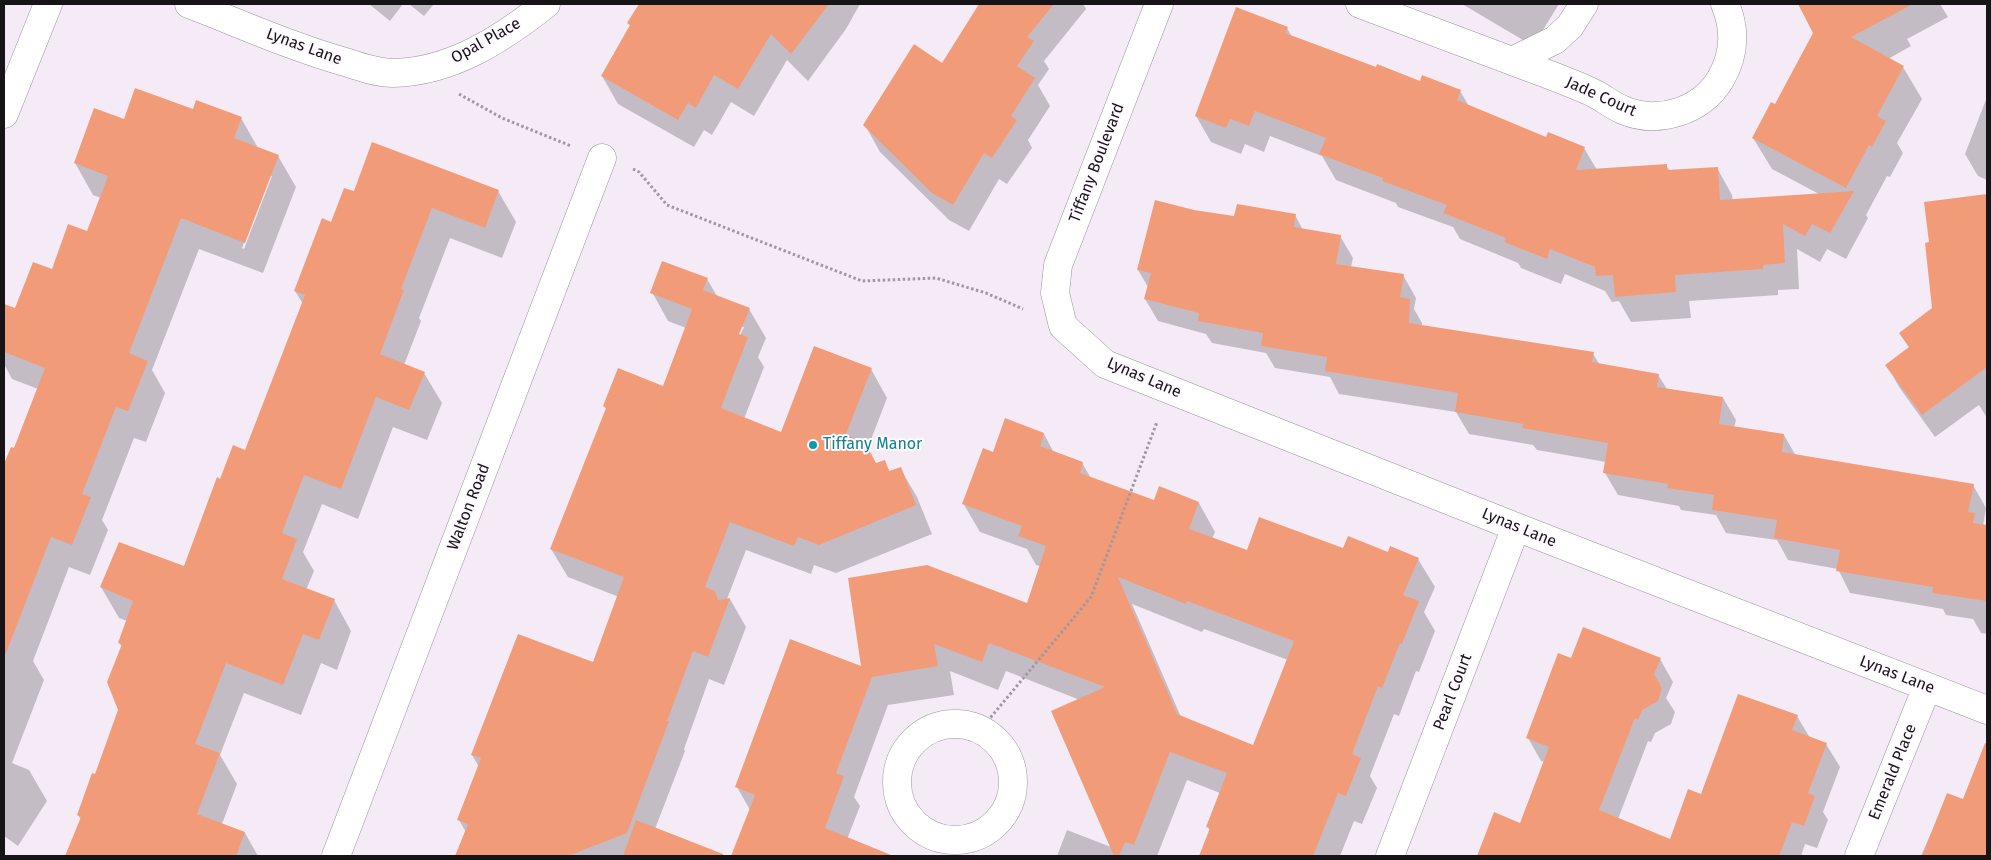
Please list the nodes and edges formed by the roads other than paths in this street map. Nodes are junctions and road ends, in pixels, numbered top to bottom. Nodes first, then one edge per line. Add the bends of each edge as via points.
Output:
1 (48, 4) edge
2 (189, 4) edge
3 (546, 4) edge
4 (1159, 4) edge
5 (1360, 4) edge
6 (1584, 4) edge
7 (1725, 4) edge
8 (1512, 61) junction
9 (422, 70) joint
10 (4, 114) edge
11 (602, 158) road end
12 (1063, 326) joint
13 (1516, 527) junction
14 (1927, 687) junction
15 (1987, 710) edge
16 (930, 846) edge
17 (336, 856) edge
18 (1390, 856) edge
19 (1859, 856) edge

1 - 10 street
2 - 9 street, Lynas Lane via 310,51 370,70 392,73
3 - 9 street, Opal Place via 487,45 456,61
4 - 12 street, Tiffany Boulevard via 1058,265 1055,293
5 - 8 street, Jade Court
6 - 8 street via 1570,26 1555,40
7 - 8 street, Jade Court via 1731,18 1734,43 1728,68 1715,89 1696,105 1673,115 1648,116 1623,110 1602,96
11 - 17 street, Walton Road
12 - 13 street, Lynas Lane via 1105,364
13 - 14 street, Lynas Lane
13 - 18 street, Pearl Court
14 - 15 street, Lynas Lane
14 - 19 street, Emerald Place
16 - 16 street via 905,812 898,794 897,775 902,757 913,741 928,730 946,724 964,724 981,729 995,738 1006,752 1014,785 1010,803 1001,819 987,832 970,839

